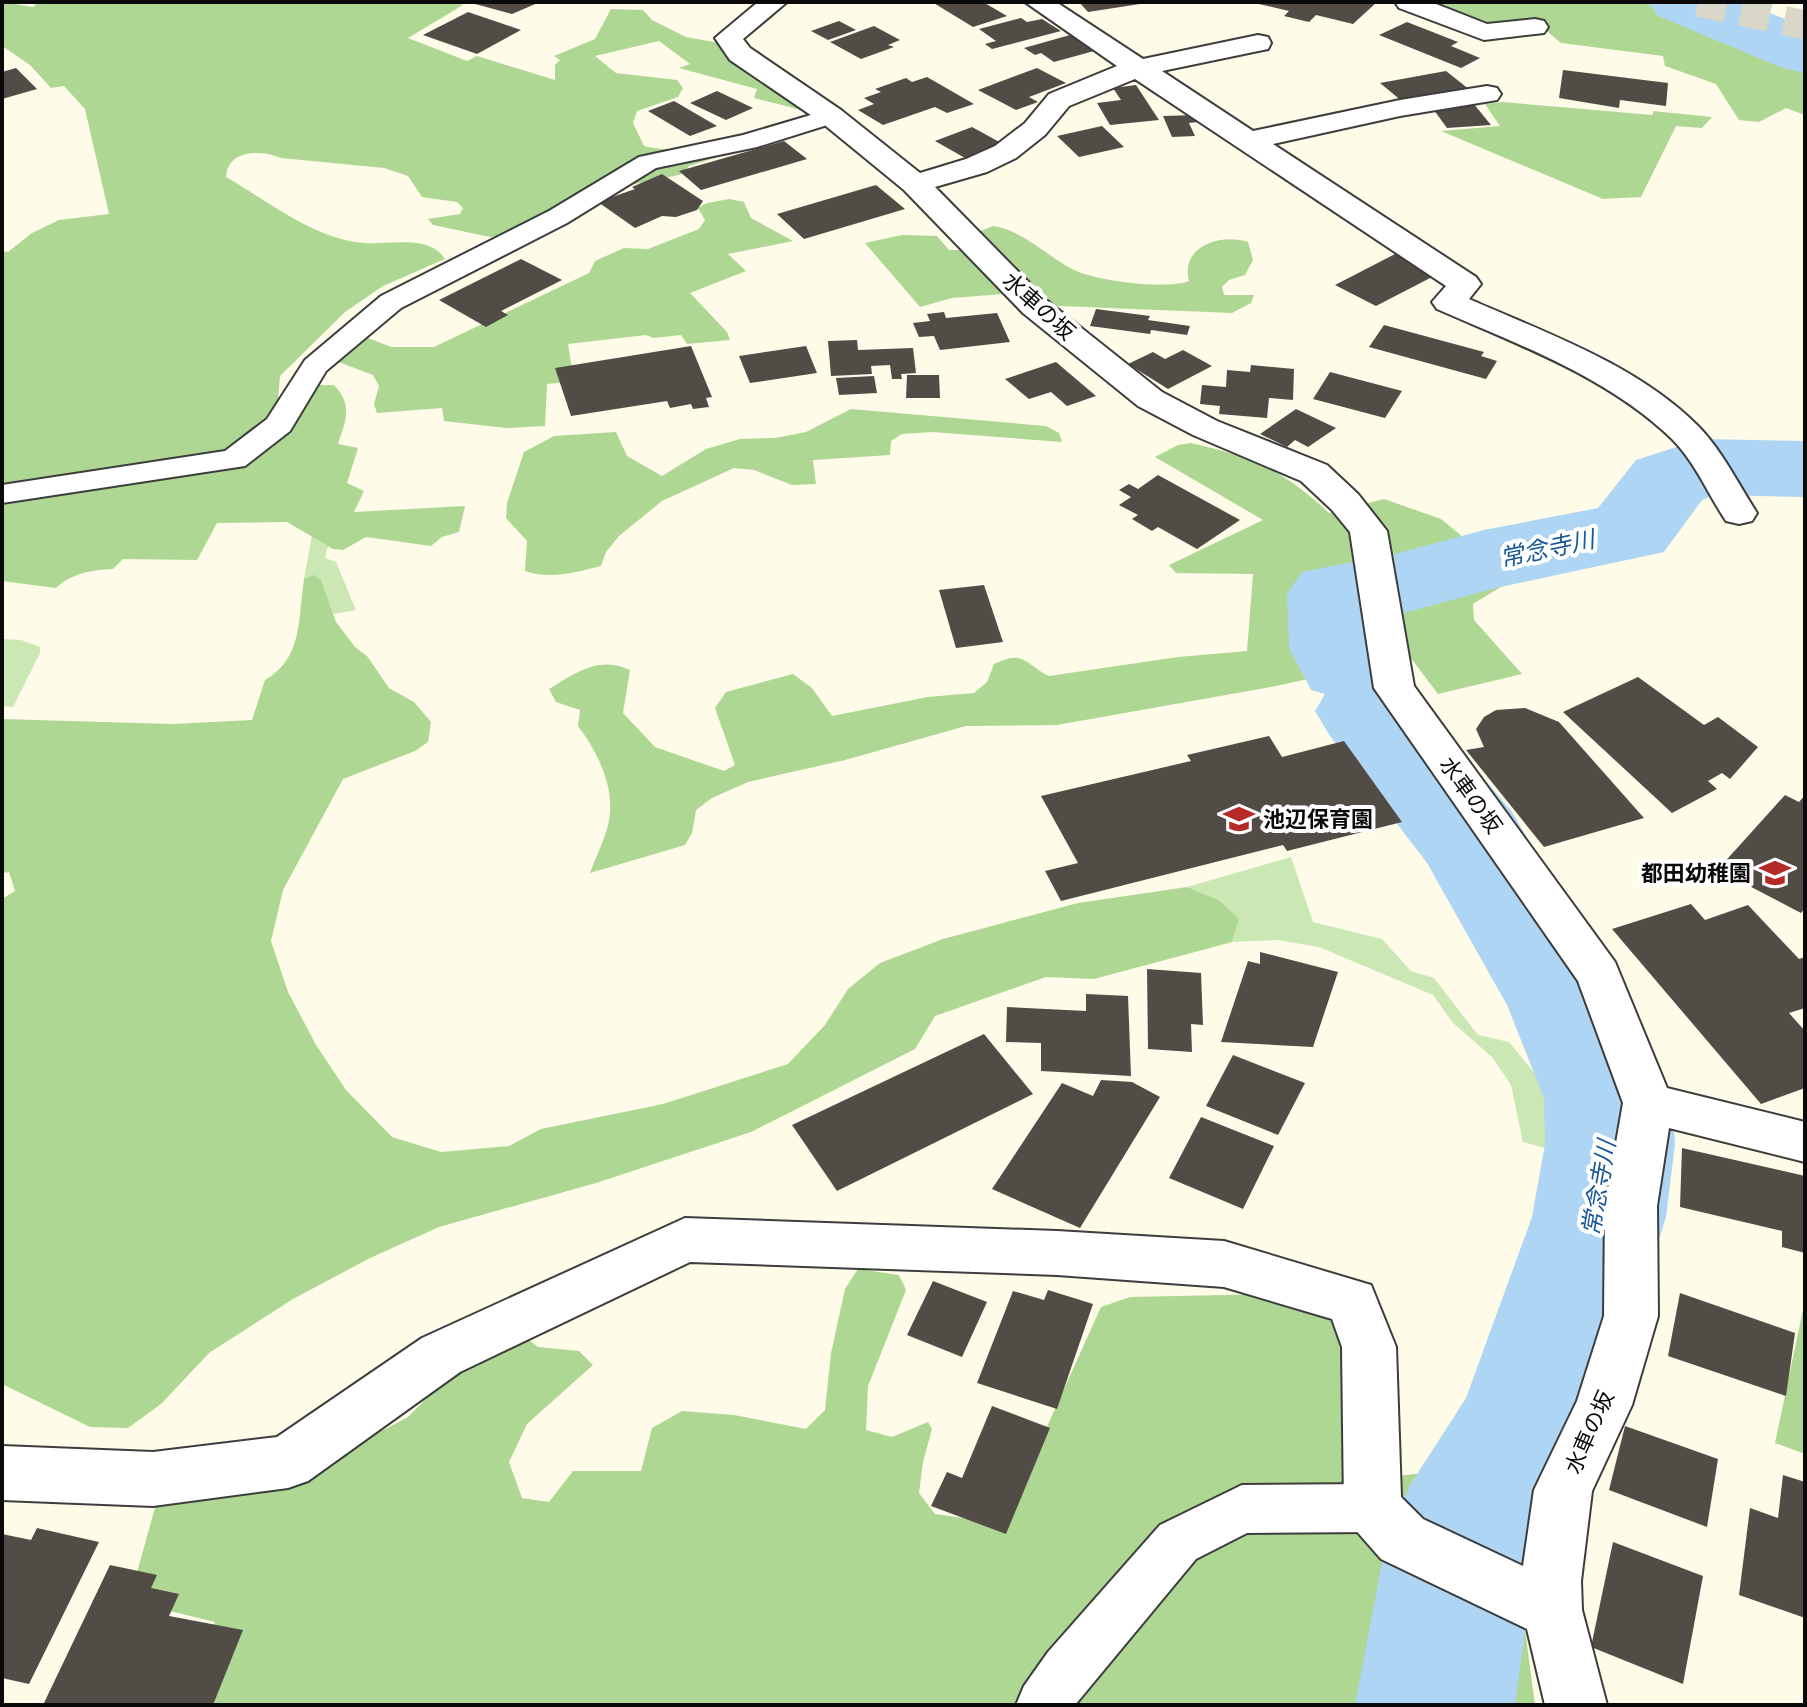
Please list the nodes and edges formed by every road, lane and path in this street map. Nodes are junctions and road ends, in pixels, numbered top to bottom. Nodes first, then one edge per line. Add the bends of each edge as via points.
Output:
1 (774, 2) edge
2 (1038, 2) edge
3 (1408, 2) edge
4 (1535, 27) dead end
5 (1258, 43) dead end
6 (1137, 67) junction
7 (1487, 94) dead end
8 (831, 116) junction
9 (1248, 141) junction
10 (915, 184) junction
11 (2, 494) edge
12 (1739, 513) dead end
13 (1648, 1103) junction
14 (1805, 1142) edge
15 (2, 1473) edge
16 (1388, 1524) junction
17 (1552, 1610) junction
18 (1043, 1705) edge
19 (1576, 1705) edge

1 - 8 street, 水車の坂 via 728,38 740,54
2 - 6 street
3 - 4 street via 1484,32
5 - 6 street
6 - 9 street
6 - 10 street via 1059,99 1032,133 1000,158
7 - 9 street
8 - 10 street, 水車の坂
8 - 11 lane via 748,142 648,162 558,217 391,302 315,366 279,425 234,459
9 - 12 street via 1465,284 1448,302 1639,396 1686,434
10 - 13 street, 水車の坂 via 1034,306 1150,399 1314,473 1345,502 1368,531 1394,688 1599,975
13 - 14 street
13 - 17 street, 水車の坂 via 1631,1206 1631,1316 1604,1405 1563,1490
15 - 16 street via 153,1479 288,1462 441,1355 685,1240 1057,1253 1224,1264 1352,1302 1369,1347
16 - 17 street
16 - 18 lane via 1242,1509 1178,1542
17 - 19 street, 水車の坂

